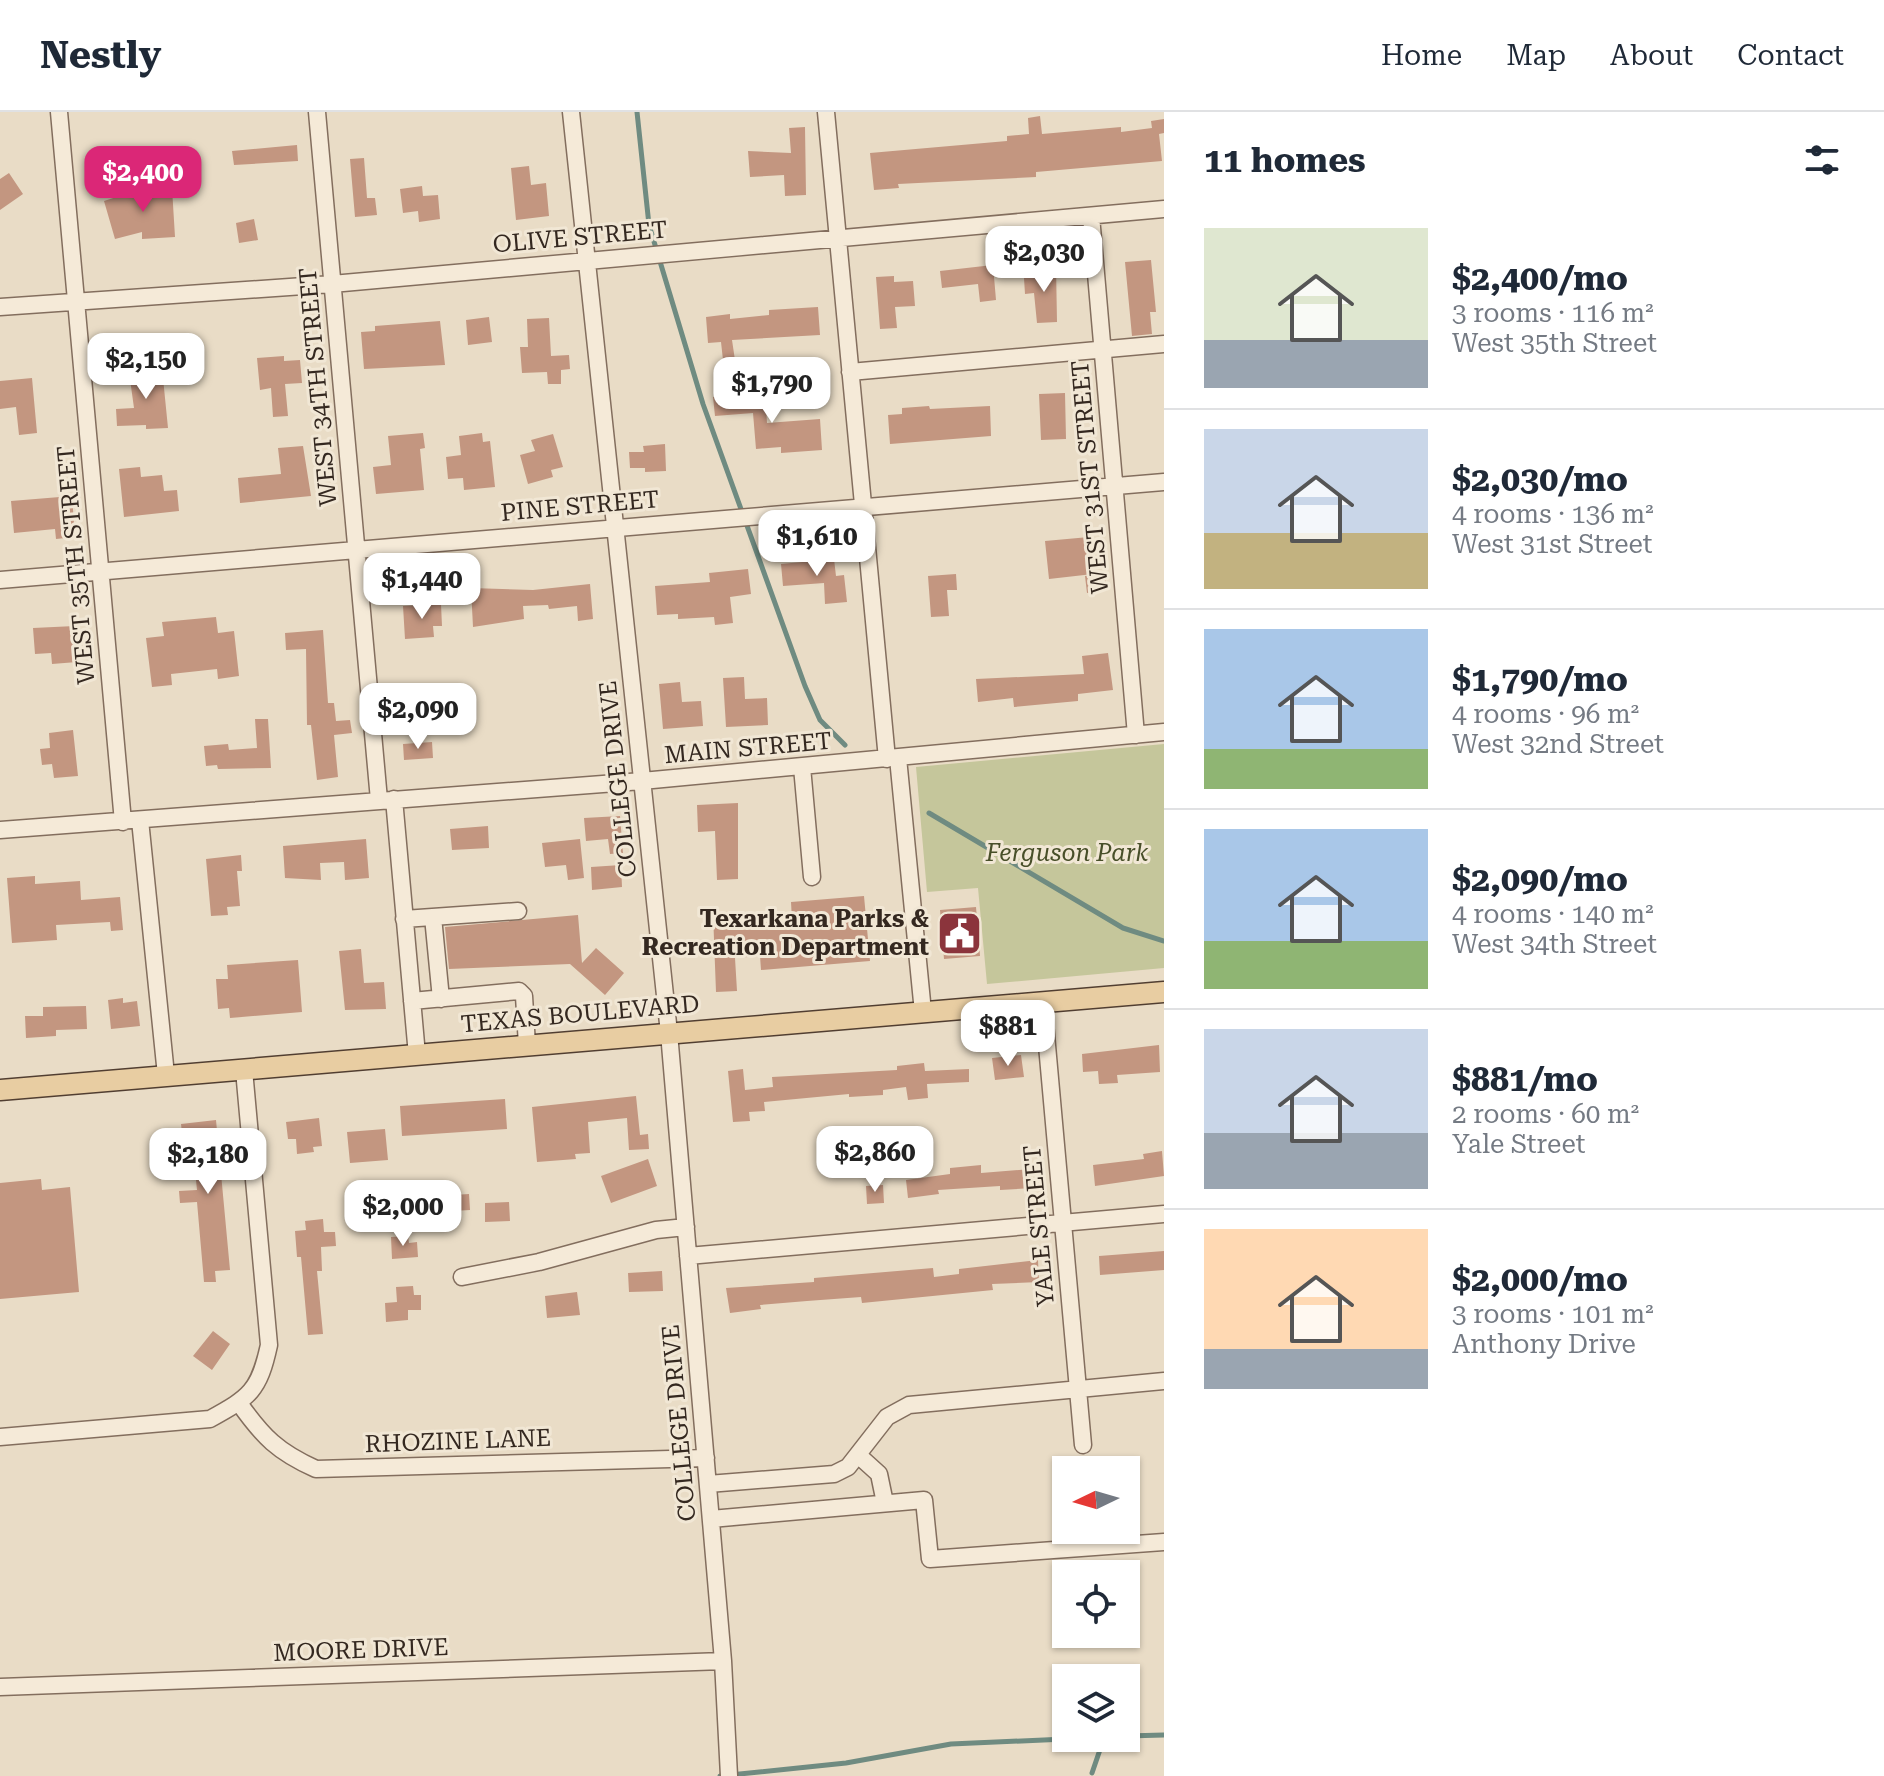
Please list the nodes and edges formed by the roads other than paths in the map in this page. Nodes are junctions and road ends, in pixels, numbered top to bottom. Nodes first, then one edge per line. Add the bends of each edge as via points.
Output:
1 (59, 112) edge
2 (317, 112) edge
3 (571, 112) edge
4 (826, 112) edge
5 (1164, 209) edge
6 (1091, 216) junction
7 (838, 238) junction
8 (585, 260) junction
9 (332, 284) junction
10 (76, 301) junction
11 (0, 307) edge
12 (1164, 344) edge
13 (1102, 350) junction
14 (850, 372) junction
15 (1164, 482) edge
16 (1115, 487) junction
17 (863, 506) junction
18 (615, 526) junction
19 (357, 551) junction
20 (101, 572) junction
21 (0, 580) edge
22 (1164, 732) edge
23 (1136, 735) junction
24 (893, 759) junction
25 (802, 767) junction
26 (642, 781) junction
27 (386, 800) junction
28 (132, 821) junction
29 (0, 830) edge
30 (812, 877) dead end
31 (518, 911) dead end
32 (433, 917) junction
33 (404, 919) junction
34 (1164, 992) edge
35 (441, 999) junction
36 (412, 1001) junction
37 (1043, 1001) junction
38 (923, 1012) junction
39 (669, 1033) junction
40 (527, 1045) junction
41 (417, 1055) junction
42 (244, 1070) junction
43 (166, 1075) junction
44 (0, 1090) edge
45 (1164, 1214) edge
46 (1063, 1222) junction
47 (686, 1227) junction
48 (688, 1256) junction
49 (462, 1277) dead end
50 (1164, 1381) edge
51 (1078, 1387) junction
52 (239, 1403) junction
53 (0, 1437) edge
54 (1083, 1445) dead end
55 (858, 1455) junction
56 (706, 1458) junction
57 (708, 1484) junction
58 (885, 1503) junction
59 (711, 1519) junction
60 (1164, 1542) edge
61 (723, 1661) junction
62 (0, 1687) edge
63 (729, 1770) edge

1 - 10 street, WEST 35TH STREET
2 - 9 street, WEST 34TH STREET
3 - 8 street, COLLEGE DRIVE
4 - 7 street
5 - 6 street, OLIVE STREET
6 - 7 street, OLIVE STREET
6 - 13 street, WEST 31ST STREET
7 - 8 street, OLIVE STREET
7 - 14 street
8 - 9 street, OLIVE STREET
8 - 18 street, COLLEGE DRIVE
9 - 10 street, OLIVE STREET
9 - 19 street, WEST 34TH STREET
10 - 11 street, OLIVE STREET
10 - 20 street, WEST 35TH STREET
12 - 13 street
13 - 14 street
13 - 16 street, WEST 31ST STREET
14 - 17 street
15 - 16 street, PINE STREET
16 - 17 street, PINE STREET
16 - 23 street, WEST 31ST STREET
17 - 18 street, PINE STREET
17 - 24 street
18 - 19 street, PINE STREET
18 - 26 street, COLLEGE DRIVE
19 - 20 street, PINE STREET
19 - 27 street, WEST 34TH STREET
20 - 21 street, PINE STREET
20 - 28 street, WEST 35TH STREET
22 - 23 street, MAIN STREET
23 - 24 street, MAIN STREET
24 - 25 street, MAIN STREET
24 - 38 street
25 - 26 street, MAIN STREET
25 - 30 street
26 - 27 street, MAIN STREET
26 - 39 street, COLLEGE DRIVE
27 - 28 street, MAIN STREET
27 - 33 street, WEST 34TH STREET
28 - 29 street, MAIN STREET
28 - 43 street, WEST 35TH STREET
31 - 32 street
32 - 33 street
32 - 35 street
33 - 36 street, WEST 34TH STREET
34 - 37 main road, TEXAS BOULEVARD
35 - 36 street
35 - 40 street via 519,991 524,996
36 - 41 street, WEST 34TH STREET
37 - 38 main road, TEXAS BOULEVARD
37 - 46 street, YALE STREET
38 - 39 main road, TEXAS BOULEVARD
39 - 40 main road, TEXAS BOULEVARD
39 - 47 street, COLLEGE DRIVE
40 - 41 main road, TEXAS BOULEVARD
41 - 42 main road, TEXAS BOULEVARD
42 - 43 main road, TEXAS BOULEVARD
42 - 52 street via 269,1345 261,1380
43 - 44 main road, TEXAS BOULEVARD
45 - 46 street
46 - 48 street
46 - 51 street, YALE STREET
47 - 48 street, COLLEGE DRIVE
47 - 49 street
48 - 56 street, COLLEGE DRIVE
50 - 51 street
51 - 54 street, YALE STREET
51 - 55 street via 909,1405 887,1417
52 - 53 street via 210,1419
52 - 56 street, RHOZINE LANE via 286,1456 316,1469
55 - 57 street via 834,1474
55 - 58 street via 879,1474
56 - 57 street, COLLEGE DRIVE
57 - 59 street, COLLEGE DRIVE
58 - 59 street
58 - 60 street via 924,1500 930,1559
59 - 61 street, COLLEGE DRIVE
61 - 62 street, MOORE DRIVE
61 - 63 street, COLLEGE DRIVE

